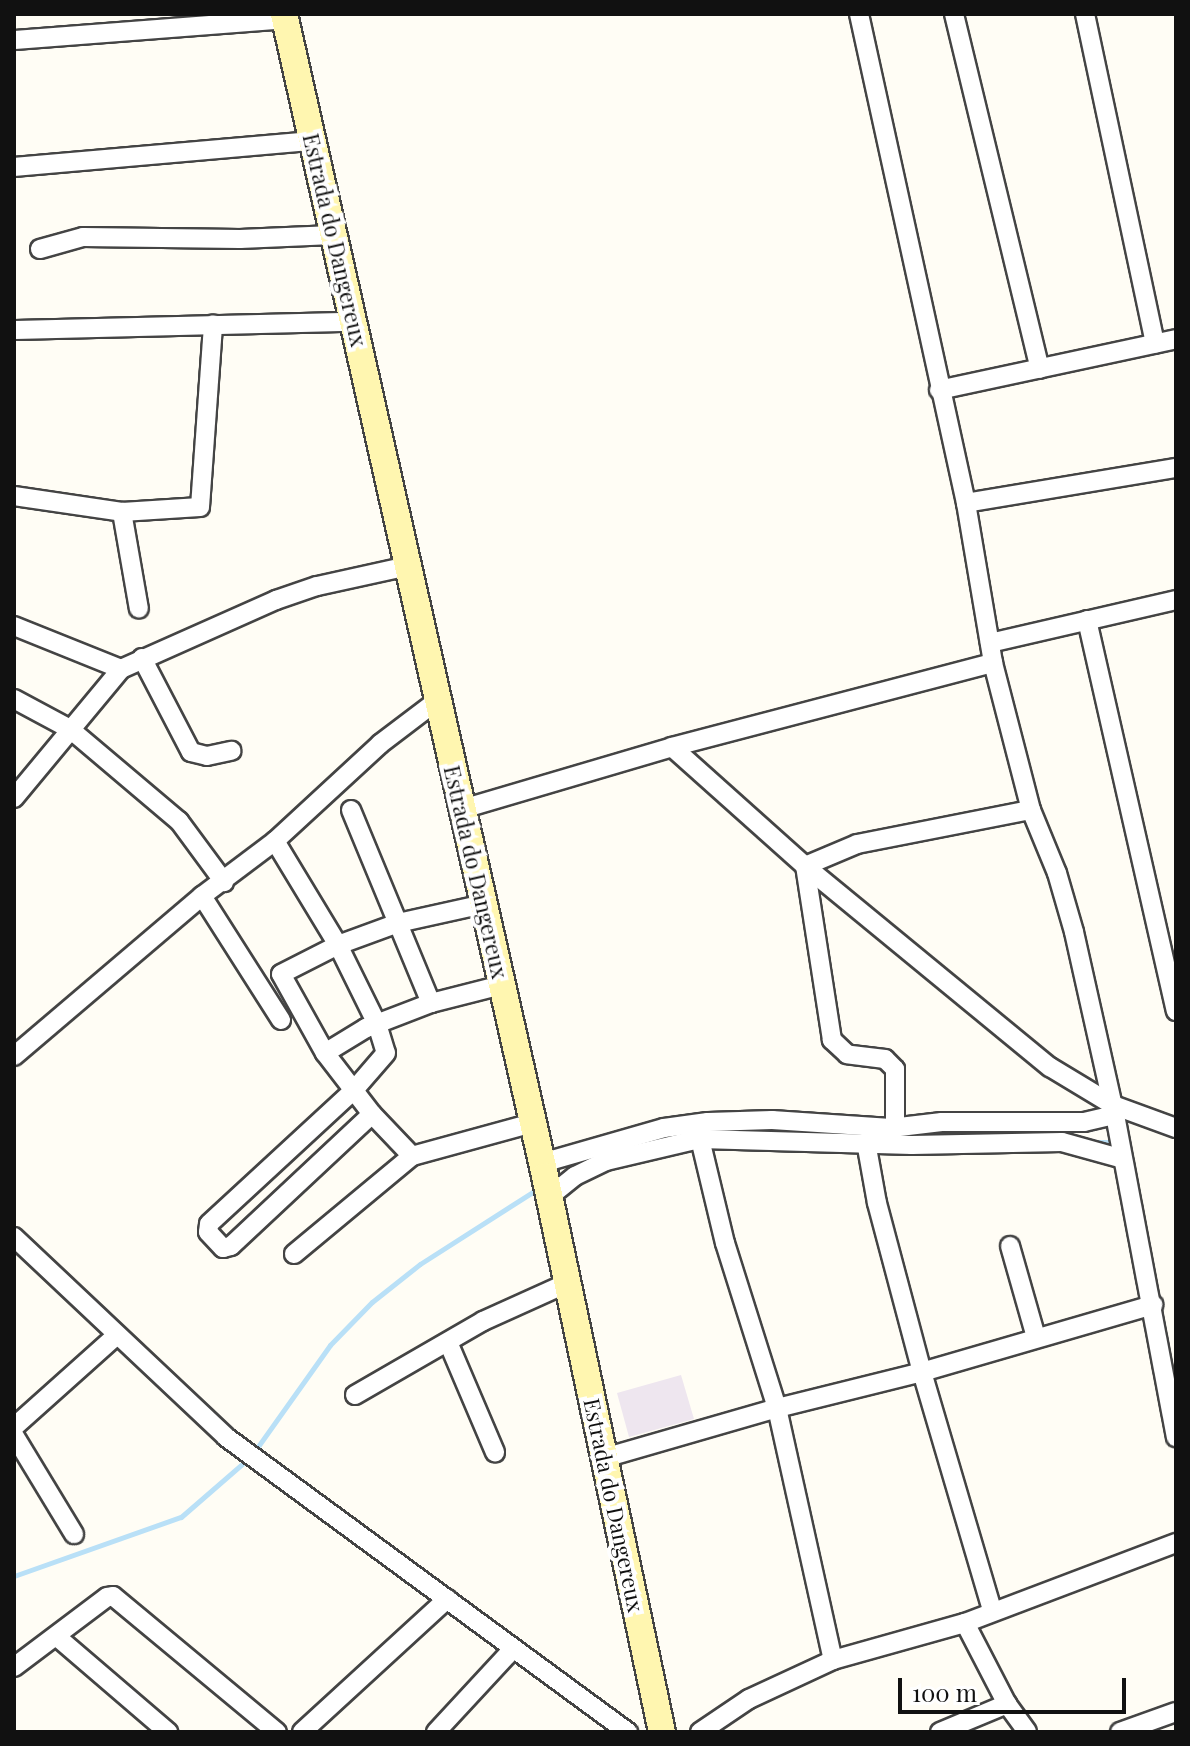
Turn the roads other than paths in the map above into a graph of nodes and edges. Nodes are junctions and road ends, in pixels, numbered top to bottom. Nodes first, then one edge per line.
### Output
1 (859, 14) edge
2 (954, 14) edge
3 (1085, 14) edge
4 (284, 16) edge
5 (14, 40) edge
6 (312, 141) junction
7 (14, 167) edge
8 (333, 235) junction
9 (40, 249) dead end
10 (353, 322) junction
11 (213, 324) junction
12 (14, 330) edge
13 (1176, 339) edge
14 (1155, 344) junction
15 (1040, 369) junction
16 (939, 390) junction
17 (1176, 468) edge
18 (14, 496) edge
19 (966, 503) junction
20 (122, 512) junction
21 (408, 566) junction
22 (1176, 600) edge
23 (139, 609) dead end
24 (1087, 620) junction
25 (14, 626) edge
26 (990, 643) junction
27 (142, 658) junction
28 (993, 663) junction
29 (121, 669) junction
30 (14, 699) edge
31 (438, 700) junction
32 (70, 729) junction
33 (672, 747) junction
34 (231, 751) dead end
35 (14, 798) edge
36 (462, 809) junction
37 (351, 810) dead end
38 (1031, 810) junction
39 (275, 841) junction
40 (805, 866) junction
41 (224, 882) junction
42 (202, 896) junction
43 (484, 904) junction
44 (398, 923) junction
45 (338, 945) junction
46 (502, 985) junction
47 (431, 1003) junction
48 (1176, 1011) edge
49 (281, 1020) dead end
50 (377, 1024) junction
51 (325, 1053) junction
52 (14, 1056) edge
53 (354, 1090) junction
54 (1114, 1110) junction
55 (372, 1114) junction
56 (533, 1123) junction
57 (895, 1126) junction
58 (1176, 1128) edge
59 (700, 1139) junction
60 (866, 1142) junction
61 (412, 1156) junction
62 (1123, 1159) junction
63 (546, 1182) junction
64 (14, 1237) edge
65 (1010, 1246) dead end
66 (294, 1254) dead end
67 (567, 1283) junction
68 (1153, 1305) junction
69 (117, 1335) junction
70 (1036, 1337) junction
71 (448, 1342) junction
72 (922, 1372) junction
73 (355, 1395) dead end
74 (777, 1408) junction
75 (14, 1427) edge
76 (1176, 1433) edge
77 (14, 1435) edge
78 (495, 1452) dead end
79 (604, 1458) junction
80 (74, 1534) dead end
81 (1176, 1543) edge
82 (447, 1599) junction
83 (992, 1610) junction
84 (965, 1623) junction
85 (56, 1636) junction
86 (512, 1650) junction
87 (833, 1660) junction
88 (14, 1667) edge
89 (1007, 1704) junction
90 (1176, 1712) edge
91 (309, 1730) edge
92 (168, 1732) edge
93 (277, 1732) edge
94 (436, 1732) edge
95 (628, 1732) edge
96 (662, 1732) edge
97 (700, 1732) edge
98 (940, 1732) edge
99 (1027, 1732) edge
100 (1120, 1732) edge

1 - 16 street
2 - 15 street
3 - 14 street
4 - 5 street
4 - 6 main road, Estrada do Dangereux
6 - 7 street
6 - 8 main road, Estrada do Dangereux
8 - 9 street
8 - 10 main road, Estrada do Dangereux
10 - 11 street
10 - 21 main road, Estrada do Dangereux
11 - 12 street
11 - 20 street
13 - 14 street
14 - 15 street
15 - 16 street
16 - 19 street
17 - 19 street
18 - 20 street
19 - 26 street
20 - 23 street
21 - 27 street
21 - 31 main road, Estrada do Dangereux
22 - 24 street
24 - 26 street
24 - 48 street
25 - 29 street
26 - 28 street
27 - 29 street
27 - 34 street
28 - 33 street
28 - 38 street
29 - 32 street
30 - 32 street
31 - 36 main road, Estrada do Dangereux
31 - 39 street
32 - 35 street
32 - 41 street
33 - 36 street
33 - 40 street
36 - 43 main road, Estrada do Dangereux
37 - 44 street
38 - 40 street
38 - 54 street
39 - 41 street
39 - 45 street
40 - 54 street
40 - 57 street
41 - 42 street
42 - 49 street
42 - 52 street
43 - 44 street
43 - 46 main road, Estrada do Dangereux
44 - 45 street
44 - 47 street
45 - 50 street
45 - 51 street
46 - 47 street
46 - 56 main road, Estrada do Dangereux
47 - 50 street
50 - 51 street
50 - 53 street
51 - 53 street
53 - 55 street
53 - 55 street
54 - 57 street
54 - 58 street
54 - 62 street
55 - 61 street
56 - 61 street
56 - 63 main road, Estrada do Dangereux
57 - 63 street
59 - 60 street
59 - 63 street
59 - 74 street
60 - 62 street
60 - 72 street
61 - 66 street
62 - 68 street
63 - 67 main road, Estrada do Dangereux
64 - 69 street
65 - 70 street
67 - 71 street
67 - 79 main road, Estrada do Dangereux
68 - 70 street
68 - 76 street
69 - 75 street
69 - 82 street
70 - 72 street
71 - 73 street
71 - 78 street
72 - 74 street
72 - 83 street
74 - 79 street
74 - 87 street
77 - 80 street
79 - 96 main road, Estrada do Dangereux
81 - 83 street
82 - 86 street
82 - 91 street
83 - 84 street
84 - 87 street
84 - 89 street
85 - 88 street
85 - 92 street
85 - 93 street
86 - 94 street
86 - 95 street
87 - 97 street
89 - 98 street
89 - 99 street
90 - 100 street

